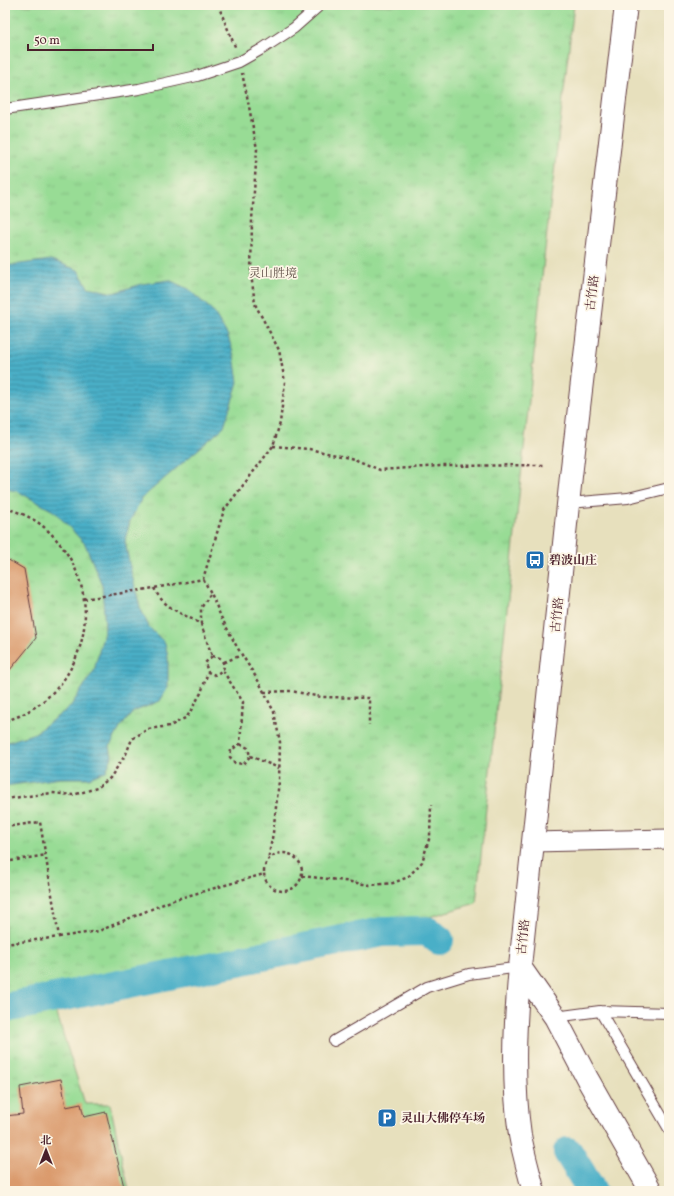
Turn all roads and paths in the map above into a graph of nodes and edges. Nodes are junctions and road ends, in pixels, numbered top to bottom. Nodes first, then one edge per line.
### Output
1 (218, 5) edge
2 (320, 5) edge
3 (626, 5) edge
4 (239, 62) junction
5 (5, 109) edge
6 (273, 446) junction
7 (543, 465) dead end
8 (669, 488) edge
9 (569, 503) junction
10 (5, 508) edge
11 (203, 579) junction
12 (154, 588) junction
13 (211, 593) junction
14 (84, 599) junction
15 (200, 624) junction
16 (242, 655) junction
17 (212, 656) junction
18 (224, 662) junction
19 (223, 671) junction
20 (208, 672) junction
21 (264, 692) junction
22 (5, 721) edge
23 (369, 725) dead end
24 (240, 744) junction
25 (250, 756) junction
26 (279, 768) junction
27 (5, 799) edge
28 (431, 804) dead end
29 (5, 827) edge
30 (669, 839) edge
31 (533, 842) junction
32 (46, 855) junction
33 (268, 860) junction
34 (5, 862) edge
35 (264, 874) junction
36 (302, 876) junction
37 (59, 937) junction
38 (5, 944) edge
39 (520, 967) junction
40 (600, 1011) junction
41 (669, 1013) edge
42 (554, 1017) junction
43 (334, 1041) dead end
44 (669, 1129) edge
45 (534, 1191) edge
46 (651, 1191) edge

1 - 4 path
2 - 4 lane
3 - 9 main road, 古竹路
4 - 5 lane
4 - 6 path
6 - 7 path
6 - 11 path
8 - 9 lane
9 - 31 main road, 古竹路
10 - 14 path
11 - 12 path
11 - 13 path
12 - 14 path
12 - 15 path
13 - 15 path
13 - 16 path
14 - 22 path
15 - 17 path
16 - 18 path
16 - 21 path
17 - 18 path
17 - 20 path
18 - 19 path
19 - 20 path
19 - 24 path
20 - 27 path
21 - 23 path
21 - 26 path
24 - 25 path
24 - 25 path
25 - 26 path
26 - 33 path
28 - 36 path
29 - 32 path
30 - 31 street
31 - 39 main road, 古竹路
32 - 34 path
32 - 37 path
33 - 35 path
33 - 36 path
35 - 36 path
35 - 37 path
37 - 38 path
39 - 42 main road, 古竹路
39 - 43 lane
39 - 45 main road
40 - 41 lane
40 - 42 lane
40 - 44 lane
42 - 46 main road, 古竹路

